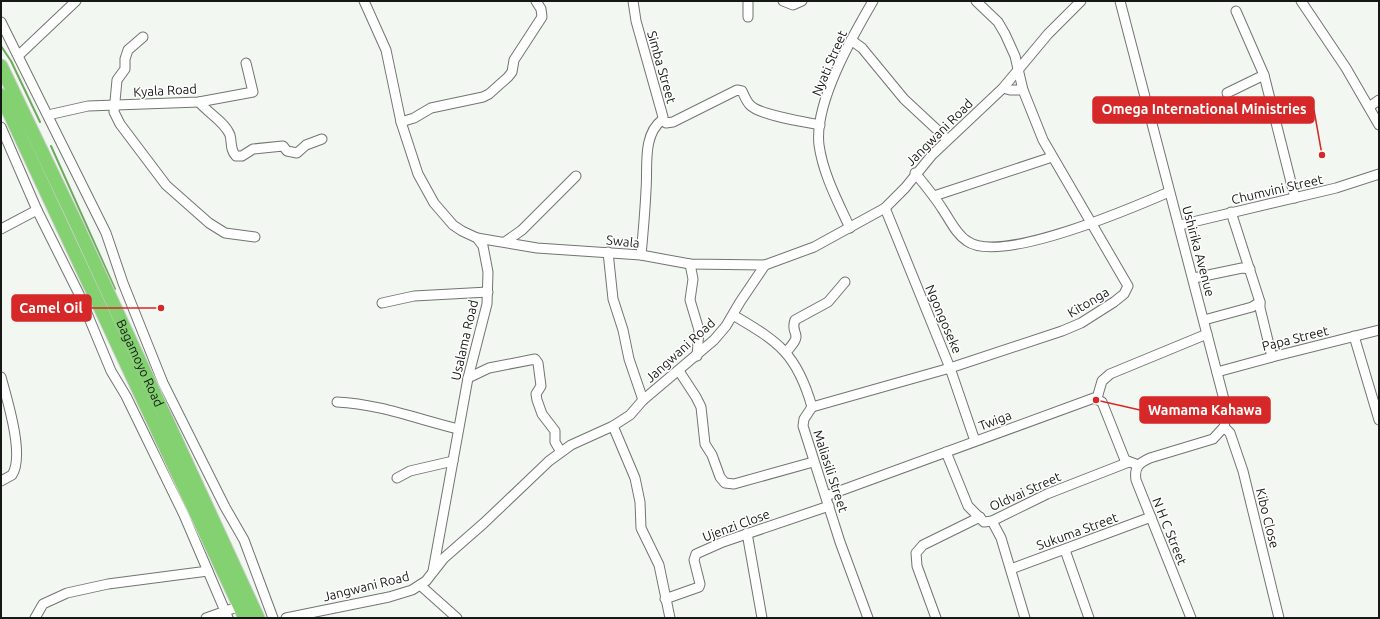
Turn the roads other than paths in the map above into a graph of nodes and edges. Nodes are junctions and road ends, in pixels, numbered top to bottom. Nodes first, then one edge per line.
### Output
1 (76, 1) edge
2 (364, 1) edge
3 (536, 1) edge
4 (632, 1) edge
5 (748, 1) edge
6 (783, 1) edge
7 (802, 1) edge
8 (873, 1) edge
9 (976, 1) edge
10 (1081, 1) edge
11 (1120, 1) edge
12 (1301, 1) edge
13 (1236, 12) dead end
14 (748, 17) dead end
15 (1, 22) edge
16 (143, 37) dead end
17 (852, 40) junction
18 (18, 55) junction
19 (246, 63) dead end
20 (1, 66) edge
21 (1018, 70) junction
22 (1264, 75) junction
23 (1003, 88) junction
24 (1023, 90) junction
25 (1227, 93) dead end
26 (1, 95) edge
27 (1379, 100) edge
28 (199, 102) junction
29 (115, 106) junction
30 (1369, 107) junction
31 (48, 115) junction
32 (401, 122) junction
33 (659, 123) junction
34 (820, 125) junction
35 (644, 126) dead end
36 (1379, 126) edge
37 (1, 127) edge
38 (322, 139) dead end
39 (947, 139) junction
40 (1052, 157) junction
41 (916, 174) junction
42 (1379, 174) edge
43 (576, 176) dead end
44 (1169, 192) junction
45 (934, 196) junction
46 (1296, 198) junction
47 (885, 208) junction
48 (37, 210) junction
49 (1231, 212) junction
50 (1092, 222) junction
51 (1180, 225) junction
52 (850, 228) junction
53 (1, 229) edge
54 (255, 237) dead end
55 (478, 238) junction
56 (505, 242) junction
57 (608, 252) junction
58 (641, 255) junction
59 (690, 264) junction
60 (765, 265) junction
61 (1250, 269) junction
62 (1194, 278) junction
63 (845, 282) dead end
64 (488, 292) junction
65 (1260, 302) junction
66 (382, 303) dead end
67 (732, 315) junction
68 (1204, 320) junction
69 (1379, 330) edge
70 (1207, 334) junction
71 (1354, 336) junction
72 (786, 352) junction
73 (697, 356) junction
74 (1272, 357) junction
75 (950, 368) junction
76 (679, 371) junction
77 (1217, 372) junction
78 (1, 377) edge
79 (468, 378) junction
80 (1097, 398) junction
81 (643, 400) junction
82 (337, 402) dead end
83 (812, 408) junction
84 (1379, 420) edge
85 (613, 426) junction
86 (1224, 427) junction
87 (458, 429) junction
88 (975, 441) junction
89 (561, 452) junction
90 (946, 452) junction
91 (453, 461) junction
92 (813, 462) junction
93 (1134, 464) junction
94 (397, 478) dead end
95 (1, 481) edge
96 (826, 496) junction
97 (829, 506) junction
98 (980, 517) junction
99 (1151, 517) junction
100 (992, 521) junction
101 (747, 533) junction
102 (1065, 550) junction
103 (1011, 570) junction
104 (208, 571) junction
105 (432, 575) junction
106 (420, 585) junction
107 (665, 599) junction
108 (243, 612) edge
109 (226, 614) edge
110 (34, 618) edge
111 (206, 618) edge
112 (258, 618) edge
113 (273, 618) edge
114 (286, 618) edge
115 (457, 618) edge
116 (670, 618) edge
117 (762, 618) edge
118 (868, 618) edge
119 (936, 618) edge
120 (1025, 618) edge
121 (1089, 618) edge
122 (1191, 618) edge
123 (1279, 618) edge

1 - 18 street
2 - 32 street
3 - 32 street
4 - 33 street, Simba Street
5 - 14 street
6 - 7 street
8 - 17 street, Nyati Street
9 - 21 street, Kitonga
10 - 21 street, Jangwani Road
11 - 44 street, Ushirika Avenue
12 - 30 street
13 - 22 street
15 - 18 street
16 - 29 street
17 - 34 street, Nyati Street
17 - 39 street
18 - 31 street
19 - 28 street, Kyala Road
20 - 112 highway, Bagamoyo Road
21 - 23 street, Jangwani Road
21 - 24 street, Kitonga
22 - 25 street
22 - 46 street
23 - 24 street
23 - 39 street, Jangwani Road
24 - 40 street, Kitonga
26 - 108 highway, Bagamoyo Road
27 - 30 street
28 - 29 street, Kyala Road
28 - 38 street
29 - 31 street, Kyala Road
29 - 54 street
30 - 36 street
31 - 113 street
32 - 55 street
33 - 34 street
33 - 35 street
33 - 58 street, Simba Street
34 - 52 street, Nyati Street
37 - 48 street
39 - 41 street, Jangwani Road
40 - 45 street
40 - 50 street, Kitonga
41 - 45 street
41 - 47 street, Jangwani Road
42 - 46 street, Chumvini Street
43 - 56 street
44 - 50 street
44 - 51 street, Ushirika Avenue
45 - 50 street
46 - 49 street, Chumvini Street
47 - 52 street, Jangwani Road
47 - 75 street, Ngongoseke
48 - 53 street
48 - 104 street
49 - 51 street, Chumvini Street
49 - 61 street
50 - 75 street, Kitonga
51 - 62 street, Ushirika Avenue
52 - 60 street, Jangwani Road
55 - 56 street, Swala
55 - 64 street, Usalama Road
56 - 57 street, Swala
57 - 58 street, Swala
57 - 81 street
58 - 59 street, Swala
59 - 60 street, Swala
59 - 73 street
60 - 67 street, Jangwani Road
61 - 62 street
61 - 65 street
62 - 68 street, Ushirika Avenue
63 - 72 street
64 - 66 street
64 - 79 street, Usalama Road
65 - 68 street
65 - 74 street
67 - 72 street
67 - 73 street, Jangwani Road
68 - 70 street, Ushirika Avenue
69 - 71 street, Papa Street
70 - 77 street, Ushirika Avenue
70 - 80 street
71 - 74 street, Papa Street
71 - 84 street
72 - 83 street
73 - 76 street, Jangwani Road
74 - 77 street, Papa Street
75 - 83 street, Kitonga
75 - 88 street, Ngongoseke
76 - 81 street, Jangwani Road
76 - 92 street
77 - 86 street, Ushirika Avenue
78 - 95 street
79 - 87 street, Usalama Road
79 - 89 street
80 - 88 street, Twiga
80 - 93 street
81 - 85 street, Jangwani Road
82 - 87 street
83 - 92 street, Maliasili Street
85 - 89 street, Jangwani Road
85 - 107 street
86 - 93 street
86 - 123 street, Kibo Close
87 - 91 street, Usalama Road
88 - 90 street, Twiga
89 - 105 street, Jangwani Road
90 - 96 street, Twiga
90 - 98 street, Oldvai Street
91 - 94 street
91 - 105 street, Usalama Road
92 - 96 street, Maliasili Street
93 - 99 street, N H C Street
93 - 100 street, Oldvai Street
96 - 97 street, Maliasili Street
97 - 101 street, Ujenzi Close
97 - 118 street, Maliasili Street
98 - 100 street, Oldvai Street
98 - 119 street
99 - 102 street, Sukuma Street
99 - 122 street, N H C Street
100 - 103 street
101 - 107 street, Ujenzi Close
101 - 117 street
102 - 103 street, Sukuma Street
102 - 121 street
103 - 120 street
104 - 109 street
104 - 110 street
105 - 106 street, Jangwani Road
106 - 114 street, Jangwani Road
106 - 115 street
107 - 116 street
108 - 109 street
109 - 111 street

